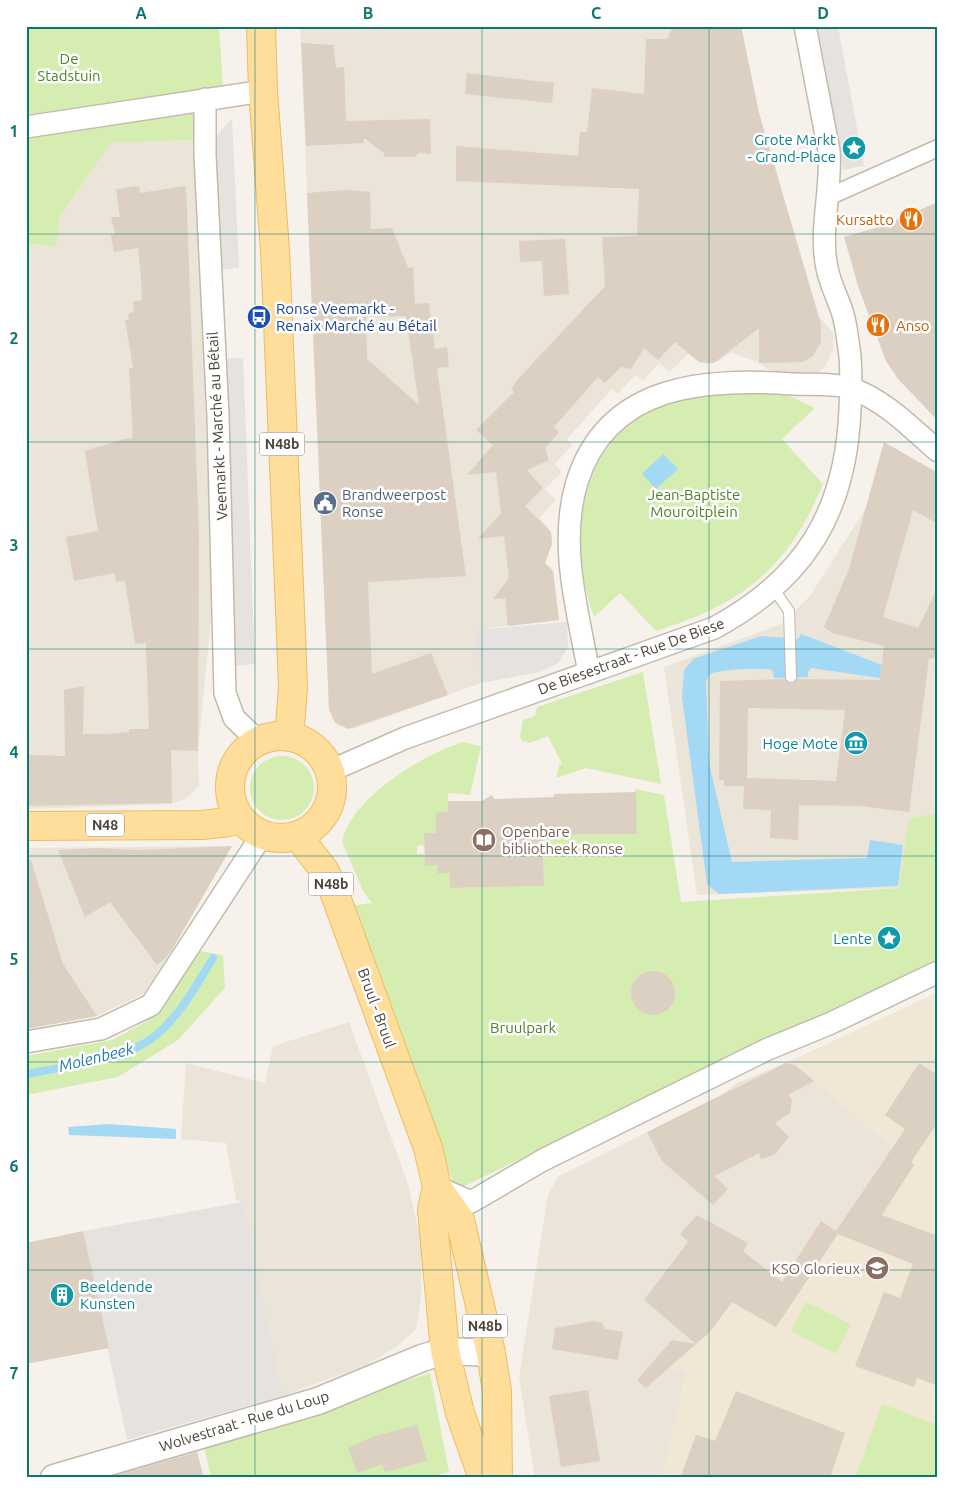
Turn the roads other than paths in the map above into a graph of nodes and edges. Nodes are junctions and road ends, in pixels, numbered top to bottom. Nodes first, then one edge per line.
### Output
1 (261, 26) edge
2 (805, 26) edge
3 (263, 92) junction
4 (205, 99) junction
5 (26, 127) edge
6 (938, 148) edge
7 (828, 197) junction
8 (851, 388) junction
9 (938, 451) edge
10 (773, 588) junction
11 (590, 673) junction
12 (791, 677) dead end
13 (289, 737) junction
14 (258, 741) junction
15 (330, 771) junction
16 (240, 818) junction
17 (26, 826) edge
18 (262, 835) junction
19 (298, 836) junction
20 (938, 972) edge
21 (26, 1042) edge
22 (437, 1187) junction
23 (445, 1351) junction
24 (491, 1353) junction
25 (54, 1478) edge
26 (483, 1478) edge
27 (498, 1478) edge

1 - 3 main road, N48b
2 - 7 street
3 - 4 street
3 - 13 main road, N48b
4 - 5 street
4 - 14 street, Veemarkt - Marché au Bétail
6 - 7 street
7 - 8 street, De Biesestraat - Rue De Biese
8 - 9 street
8 - 10 street, De Biesestraat - Rue De Biese
8 - 11 street
10 - 11 street, De Biesestraat - Rue De Biese
10 - 12 lane
11 - 15 street, De Biesestraat - Rue De Biese
13 - 14 main road
13 - 15 main road
14 - 16 main road
15 - 19 main road
16 - 17 main road, N48
16 - 18 main road
18 - 19 main road
18 - 21 street
19 - 22 main road, Bruul - Bruul / N48b
20 - 22 street
22 - 23 main road, N48b
22 - 24 main road, N48b
23 - 24 street, Wolvestraat - Rue du Loup
23 - 25 street, Wolvestraat - Rue du Loup
23 - 26 main road, N48b
24 - 27 main road, N48b

